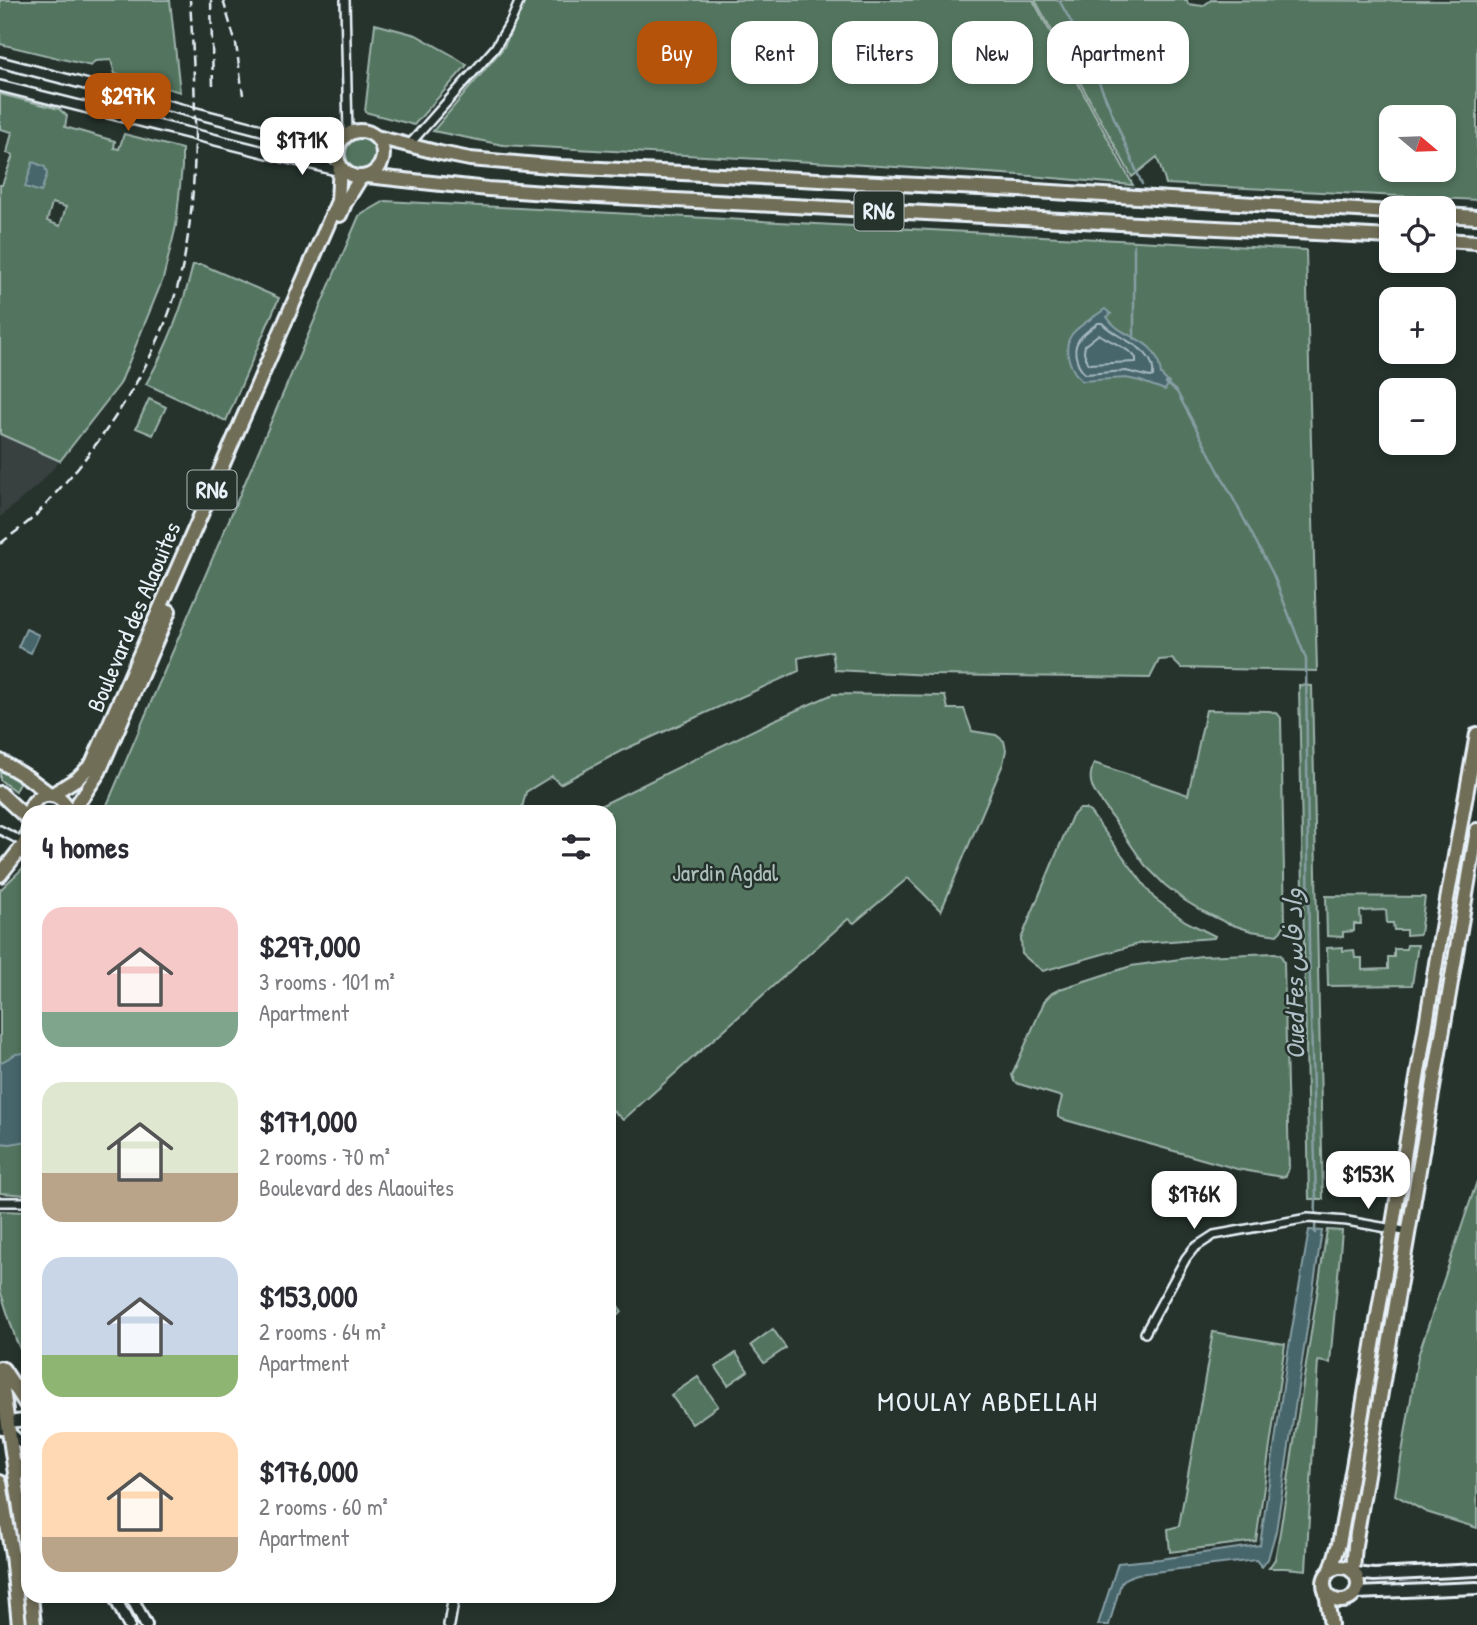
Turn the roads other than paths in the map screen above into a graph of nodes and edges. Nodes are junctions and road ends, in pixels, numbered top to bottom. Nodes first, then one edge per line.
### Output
1 (345, 0) edge
2 (520, 0) edge
3 (0, 62) edge
4 (0, 86) edge
5 (347, 135) junction
6 (376, 137) junction
7 (408, 146) junction
8 (351, 173) junction
9 (1379, 211) edge
10 (1456, 216) edge
11 (1477, 217) edge
12 (1379, 236) edge
13 (1456, 241) edge
14 (1477, 242) edge
15 (1477, 734) edge
16 (0, 761) edge
17 (0, 793) edge
18 (51, 794) junction
19 (32, 805) edge
20 (66, 805) edge
21 (76, 805) edge
22 (21, 812) edge
23 (0, 830) edge
24 (1477, 830) edge
25 (9, 834) junction
26 (21, 837) edge
27 (0, 839) edge
28 (21, 847) edge
29 (0, 875) edge
30 (0, 1202) edge
31 (21, 1202) edge
32 (1393, 1230) junction
33 (1409, 1232) junction
34 (1145, 1333) dead end
35 (0, 1366) edge
36 (21, 1397) edge
37 (10, 1430) edge
38 (21, 1467) edge
39 (15, 1480) junction
40 (0, 1482) edge
41 (21, 1520) edge
42 (1331, 1570) junction
43 (1477, 1570) edge
44 (1354, 1572) junction
45 (1477, 1588) edge
46 (1326, 1592) junction
47 (1351, 1596) junction
48 (32, 1603) edge
49 (118, 1603) edge
50 (135, 1603) edge
51 (453, 1603) edge
52 (19, 1625) edge
53 (34, 1625) edge
54 (130, 1625) edge
55 (146, 1625) edge
56 (449, 1625) edge
57 (1333, 1625) edge

1 - 5 street
2 - 7 street
3 - 5 street
4 - 8 street
5 - 6 main road, RN6
5 - 8 main road, RN6
6 - 7 main road, RN6
6 - 8 main road, RN6
7 - 9 main road, RN6
8 - 12 main road, RN6
8 - 18 main road, Boulevard des Alaouites / RN6
8 - 21 main road, Boulevard des Alaouites / RN6
10 - 11 main road
13 - 14 main road
15 - 32 main road
16 - 18 main road
17 - 22 main road
18 - 19 main road, RN6
18 - 20 main road, RN6
23 - 25 street
24 - 33 main road
25 - 26 street
25 - 27 street
28 - 29 main road
30 - 31 street
32 - 33 street
32 - 34 street
32 - 42 main road
33 - 44 main road
35 - 36 main road
35 - 37 main road
37 - 39 main road
38 - 39 main road
39 - 41 main road
40 - 52 main road
42 - 44 main road
42 - 46 main road
43 - 44 main road
44 - 47 main road
45 - 47 main road
46 - 47 main road
46 - 57 main road
47 - 57 main road
48 - 53 main road
49 - 54 main road
50 - 55 main road
51 - 56 street

